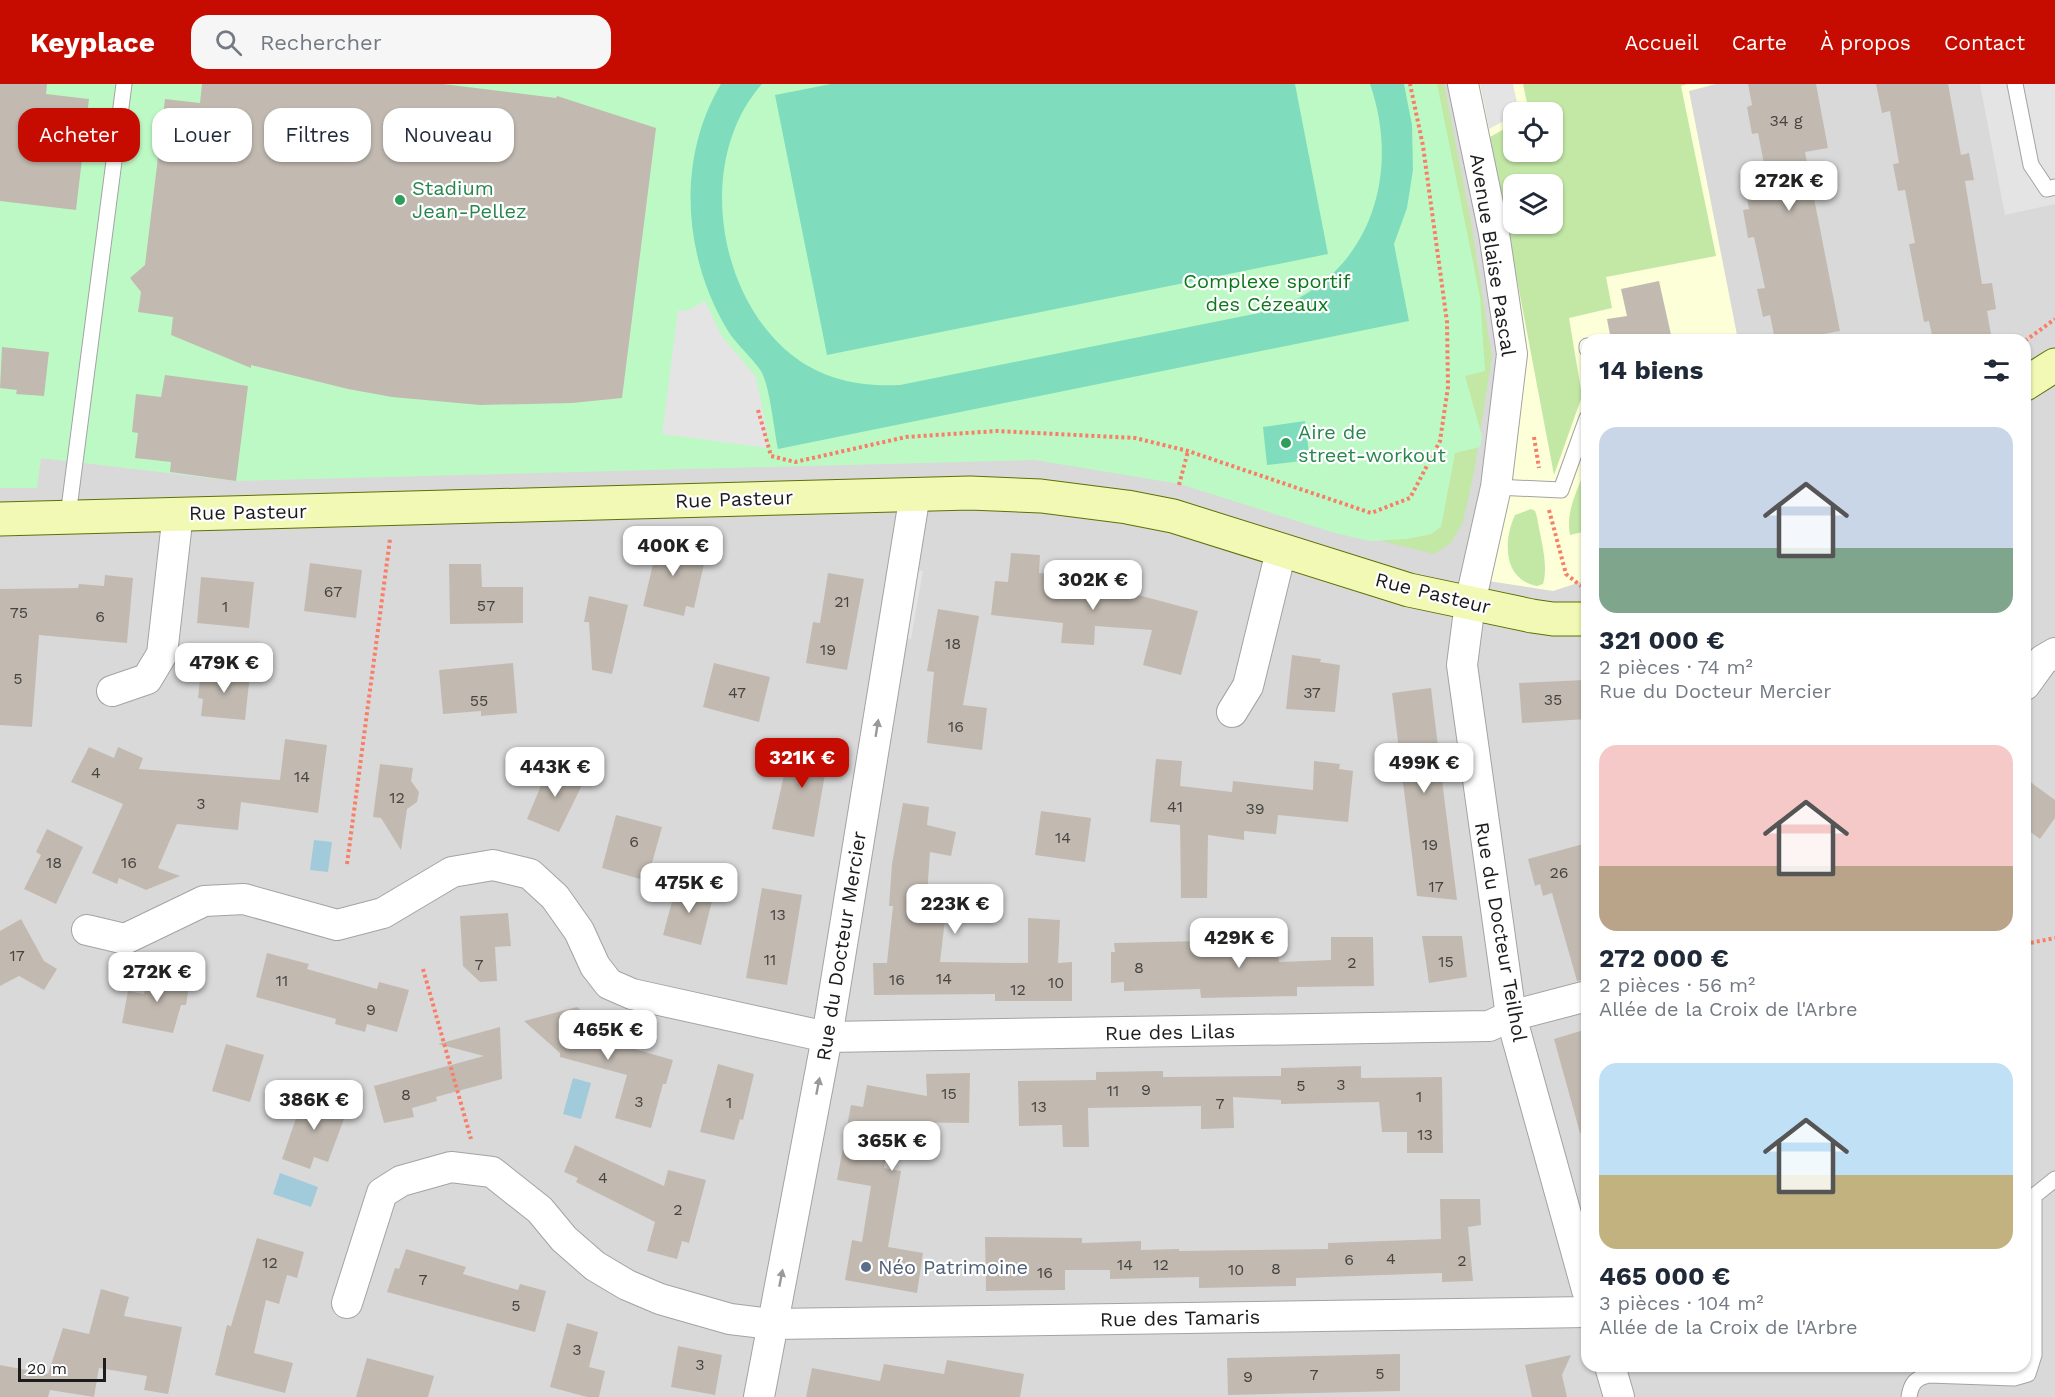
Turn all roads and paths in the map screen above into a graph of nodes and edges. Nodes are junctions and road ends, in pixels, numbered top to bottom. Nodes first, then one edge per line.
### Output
1 (124, 84) edge
2 (1410, 84) edge
3 (1464, 84) edge
4 (2015, 84) edge
5 (2055, 187) edge
6 (2055, 319) edge
7 (2031, 337) edge
8 (2055, 365) edge
9 (2031, 380) edge
10 (758, 411) dead end
11 (1581, 435) edge
12 (1496, 487) junction
13 (1543, 489) junction
14 (915, 494) junction
15 (389, 508) junction
16 (178, 513) junction
17 (68, 516) junction
18 (0, 519) edge
19 (1281, 551) junction
20 (1581, 586) edge
21 (1470, 603) junction
22 (1581, 618) edge
23 (2055, 653) edge
24 (2031, 677) edge
25 (112, 691) dead end
26 (1232, 712) dead end
27 (347, 864) dead end
28 (87, 930) dead end
29 (2055, 938) edge
30 (2031, 943) edge
31 (423, 969) dead end
32 (1581, 998) edge
33 (1511, 1016) junction
34 (827, 1037) junction
35 (472, 1143) dead end
36 (2055, 1179) edge
37 (1581, 1268) edge
38 (347, 1303) dead end
39 (1581, 1312) edge
40 (772, 1324) junction
41 (2031, 1364) edge
42 (1612, 1372) edge
43 (2029, 1372) edge
44 (759, 1397) edge
45 (1619, 1397) edge
46 (1909, 1397) edge

1 - 17 lane
2 - 10 path
3 - 12 street, Avenue Blaise Pascal
4 - 5 lane
6 - 7 path
8 - 9 main road
11 - 13 lane
12 - 13 lane
12 - 21 street, Avenue Blaise Pascal
13 - 20 path
14 - 15 main road, Rue Pasteur
14 - 19 main road, Rue Pasteur
34 -> 14 street, Rue du Docteur Mercier
15 - 16 main road, Rue Pasteur
15 - 27 path
16 - 17 main road, Rue Pasteur
16 - 25 street
17 - 18 main road, Rue Pasteur
19 - 21 main road, Rue Pasteur
19 - 26 street
21 - 22 main road, Rue Pasteur
21 - 33 street, Rue du Docteur Teilhol
23 - 24 street
28 - 34 street, Rue des Lilas
29 - 30 path
31 - 35 path
32 - 33 street, Rue des Lilas
33 - 34 street, Rue des Lilas
33 - 37 street, Rue du Docteur Teilhol
40 -> 34 street, Rue du Docteur Mercier
36 - 41 lane
38 - 40 street, Rue des Tamaris
39 - 40 street, Rue des Tamaris
40 - 44 street, Rue du Docteur Mercier
42 - 45 street
43 - 46 lane

